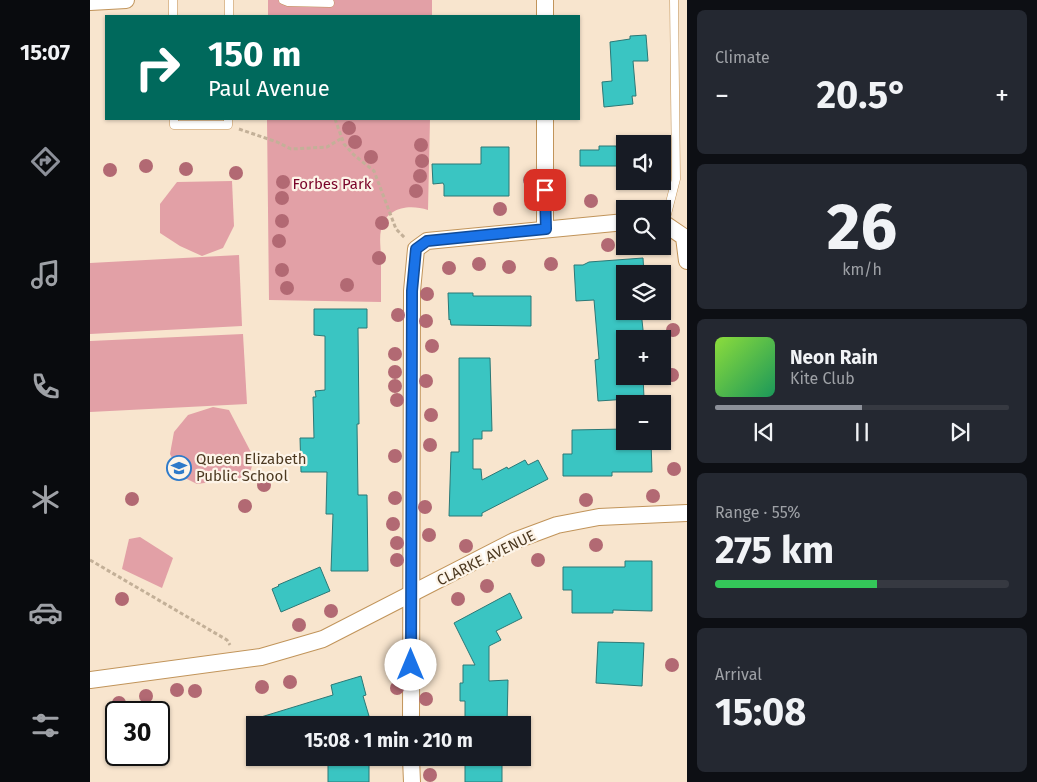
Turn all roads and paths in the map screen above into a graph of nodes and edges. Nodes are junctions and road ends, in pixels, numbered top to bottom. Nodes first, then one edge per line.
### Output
1 (126, 0) edge
2 (173, 0) edge
3 (229, 0) edge
4 (283, 0) edge
5 (545, 0) edge
6 (674, 0) edge
7 (90, 2) edge
8 (330, 3) dead end
9 (173, 15) edge
10 (229, 15) edge
11 (545, 15) edge
12 (174, 120) edge
13 (336, 120) edge
14 (545, 120) edge
15 (228, 122) edge
16 (342, 138) junction
17 (670, 200) edge
18 (616, 223) edge
19 (671, 227) edge
20 (546, 229) junction
21 (422, 245) junction
22 (687, 261) edge
23 (687, 513) edge
24 (90, 560) edge
25 (411, 595) junction
26 (230, 646) dead end
27 (90, 680) edge
28 (411, 716) edge
29 (411, 766) edge
30 (412, 782) edge

1 - 7 street
2 - 9 lane
3 - 10 lane
4 - 8 lane
5 - 11 street
6 - 17 lane
12 - 15 lane
13 - 16 path
14 - 20 street
15 - 16 path
16 - 21 path
18 - 20 street
19 - 22 street
20 - 21 street
21 - 25 street
23 - 25 street, CLARKE AVENUE
24 - 26 path
25 - 27 street, CLARKE AVENUE
25 - 28 street
29 - 30 street

